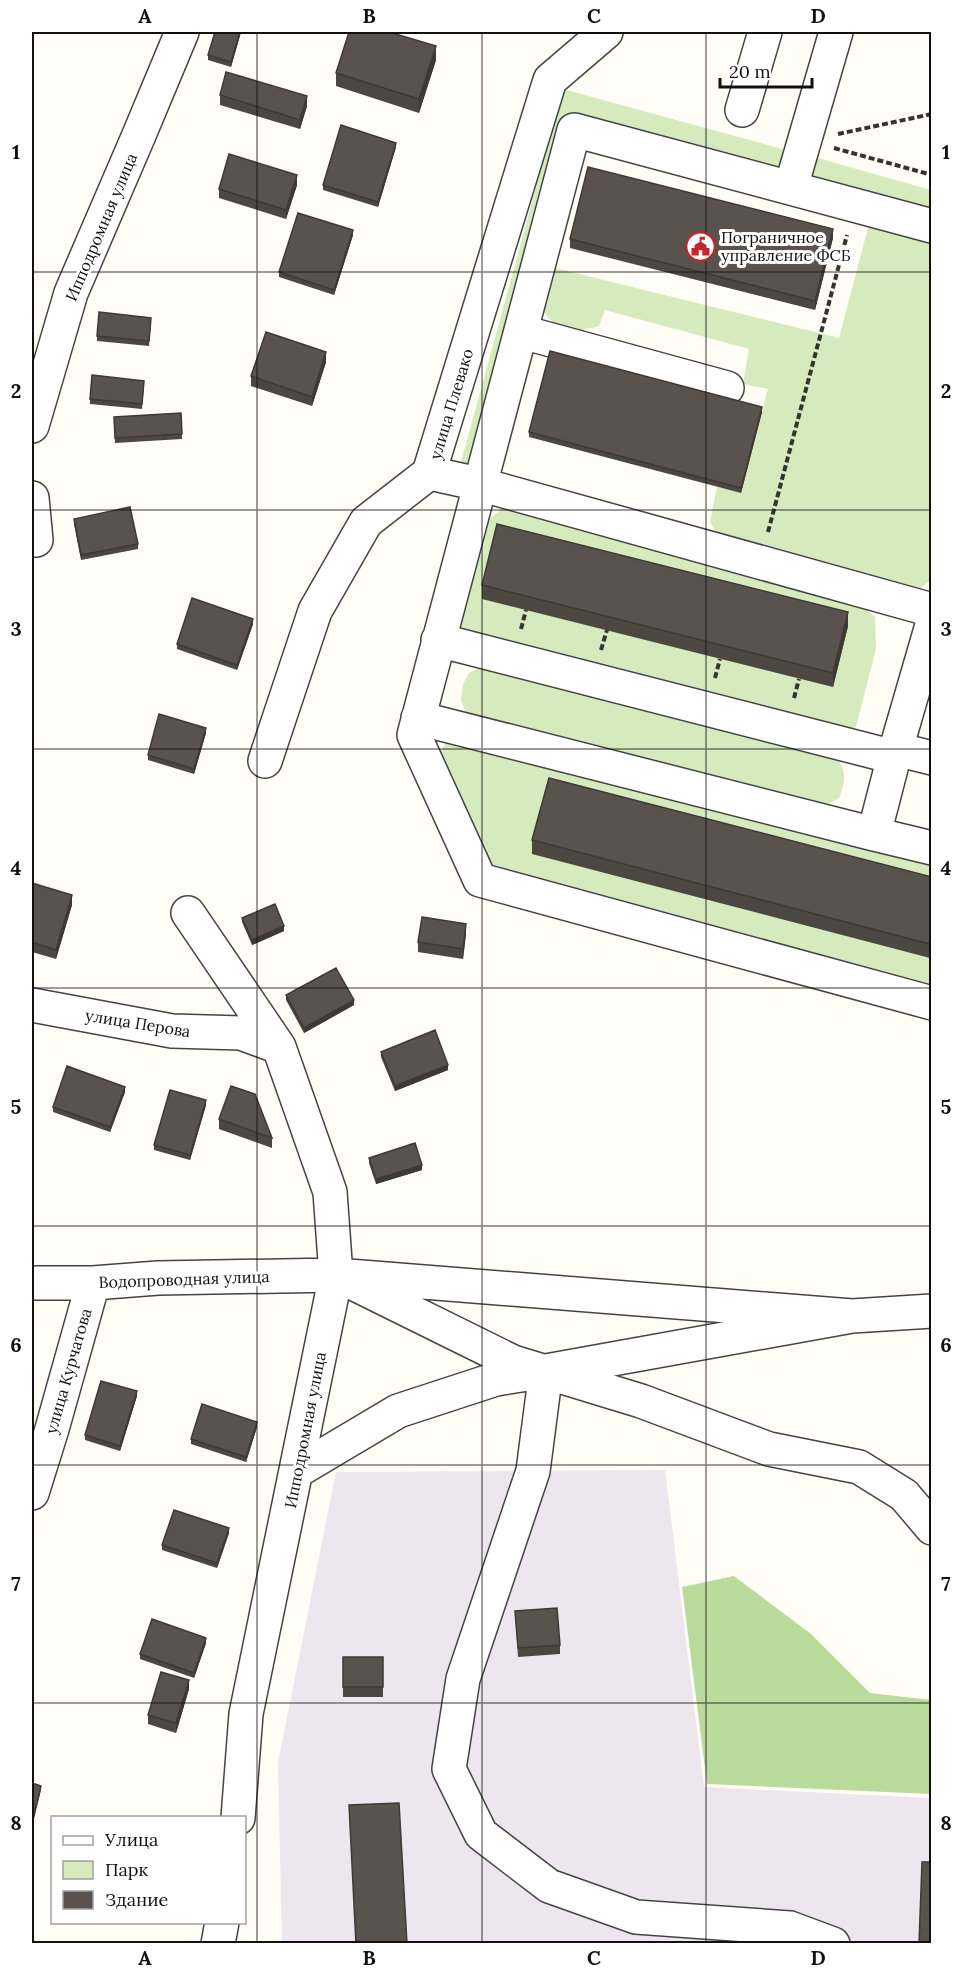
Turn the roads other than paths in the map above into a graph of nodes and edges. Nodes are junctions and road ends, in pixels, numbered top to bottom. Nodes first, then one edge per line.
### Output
1 (182, 32) edge
2 (606, 32) edge
3 (765, 32) edge
4 (836, 32) edge
5 (742, 110) dead end
6 (791, 187) junction
7 (932, 226) edge
8 (522, 332) junction
9 (727, 388) dead end
10 (32, 426) edge
11 (429, 473) junction
12 (479, 484) junction
13 (32, 498) edge
14 (36, 540) dead end
15 (932, 610) edge
16 (932, 625) edge
17 (438, 640) junction
18 (923, 684) edge
19 (418, 718) junction
20 (895, 753) junction
21 (932, 758) edge
22 (265, 761) dead end
23 (874, 834) junction
24 (932, 848) edge
25 (188, 913) dead end
26 (932, 1003) edge
27 (32, 1005) edge
28 (279, 1047) junction
29 (336, 1275) junction
30 (32, 1283) edge
31 (93, 1283) junction
32 (932, 1311) edge
33 (852, 1316) junction
34 (546, 1371) junction
35 (297, 1471) junction
36 (32, 1493) edge
37 (932, 1528) edge
38 (238, 1816) edge
39 (222, 1924) edge
40 (218, 1944) edge
41 (833, 1944) edge

1 - 10 street, Ипподромная улица
2 - 11 street, улица Плевако
3 - 5 street
4 - 6 street
6 - 7 street
6 - 8 street
8 - 9 street
8 - 12 street
11 - 12 street
11 - 22 street, улица Плевако
12 - 15 street
12 - 17 street
13 - 14 street
16 - 18 street
17 - 19 street
17 - 20 street
18 - 20 street
19 - 23 street
19 - 26 street
20 - 21 street
20 - 23 street
23 - 24 street
25 - 28 street, Ипподромная улица
27 - 28 street, улица Перова
28 - 29 street, Ипподромная улица
29 - 31 street, Водопроводная улица
29 - 33 street, Водопроводная улица
29 - 34 street
29 - 35 street, Ипподромная улица
30 - 31 street, Водопроводная улица
31 - 36 street, улица Курчатова
32 - 33 street
33 - 34 street
34 - 35 street
34 - 37 street
34 - 41 street
35 - 38 street, Ипподромная улица
39 - 40 street

